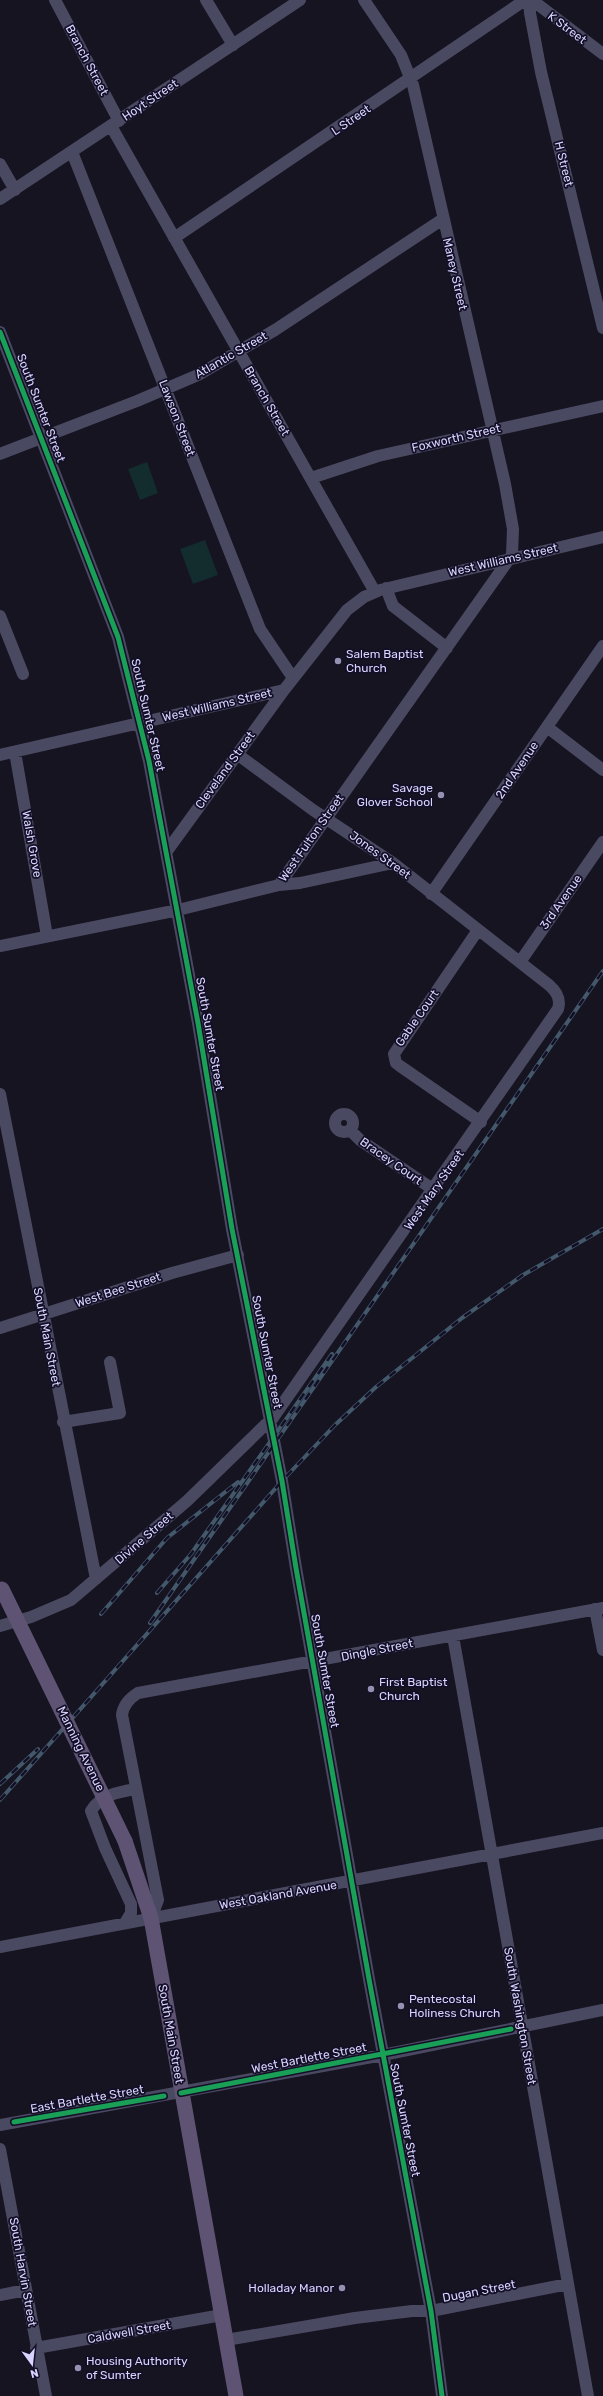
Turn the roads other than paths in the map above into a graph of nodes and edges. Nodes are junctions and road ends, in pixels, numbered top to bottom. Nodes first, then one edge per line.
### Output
1 (55, 0) edge
2 (206, 0) edge
3 (300, 0) edge
4 (364, 0) edge
5 (525, 0) edge
6 (531, 0) edge
7 (233, 45) junction
8 (603, 54) edge
9 (411, 79) junction
10 (115, 123) junction
11 (72, 152) junction
12 (0, 164) edge
13 (14, 190) junction
14 (0, 199) edge
15 (443, 219) junction
16 (174, 238) junction
17 (603, 328) edge
18 (0, 332) edge
19 (239, 352) junction
20 (166, 389) junction
21 (603, 406) edge
22 (492, 430) junction
23 (42, 438) junction
24 (0, 454) edge
25 (311, 478) junction
26 (602, 539) edge
27 (510, 559) junction
28 (380, 590) junction
29 (0, 616) edge
30 (603, 646) edge
31 (447, 648) junction
32 (23, 674) dead end
33 (293, 678) junction
34 (284, 690) junction
35 (140, 723) junction
36 (547, 727) junction
37 (15, 752) junction
38 (237, 754) junction
39 (0, 755) edge
40 (603, 770) edge
41 (326, 818) junction
42 (603, 842) edge
43 (166, 851) junction
44 (393, 863) junction
45 (279, 885) junction
46 (431, 894) junction
47 (178, 910) junction
48 (478, 930) junction
49 (47, 936) junction
50 (0, 946) edge
51 (520, 962) junction
52 (0, 1094) edge
53 (481, 1122) junction
54 (3, 1126) edge
55 (350, 1130) dead end
56 (434, 1190) junction
57 (238, 1255) junction
58 (43, 1314) junction
59 (0, 1328) edge
60 (110, 1362) dead end
61 (64, 1422) junction
62 (270, 1422) junction
63 (96, 1579) junction
64 (1, 1586) edge
65 (599, 1609) edge
66 (0, 1626) edge
67 (453, 1636) junction
68 (603, 1650) edge
69 (312, 1662) junction
70 (129, 1700) joint
71 (136, 1789) junction
72 (603, 1833) edge
73 (492, 1854) junction
74 (352, 1882) junction
75 (151, 1918) junction
76 (125, 1923) junction
77 (0, 1947) edge
78 (603, 2010) edge
79 (522, 2027) junction
80 (383, 2055) junction
81 (181, 2092) junction
82 (0, 2125) edge
83 (0, 2149) edge
84 (568, 2284) junction
85 (26, 2290) junction
86 (0, 2294) edge
87 (431, 2311) junction
88 (222, 2315) junction
89 (226, 2340) junction
90 (36, 2348) junction
91 (46, 2396) edge
92 (236, 2396) edge
93 (442, 2396) edge
94 (588, 2396) edge

1 - 10 street, Branch Street
2 - 7 street
3 - 7 street, Hoyt Street
4 - 9 street, Maney Street
5 - 9 street, L Street
6 - 8 street, K Street
6 - 17 street, H Street
7 - 10 street, Hoyt Street
9 - 15 street, Maney Street
9 - 16 street, L Street
10 - 11 street, Hoyt Street
10 - 16 street, Branch Street
11 - 13 street, Hoyt Street
11 - 20 street, Lawson Street
12 - 13 street
13 - 14 street, Hoyt Street
15 - 19 street, Atlantic Street
15 - 22 street, Maney Street
16 - 19 street, Branch Street
18 - 23 street, South Sumter Street
19 - 20 street, Atlantic Street
19 - 25 street, Branch Street
20 - 23 street, Atlantic Street
20 - 33 street, Lawson Street
21 - 22 street, Foxworth Street
22 - 25 street, Foxworth Street
22 - 27 street, Maney Street
23 - 24 street, Atlantic Street
23 - 35 street, South Sumter Street
25 - 28 street, Branch Street
26 - 27 street, West Williams Street
27 - 28 street, West Williams Street
27 - 31 street, West Fulton Street
28 - 31 street, Branch Street
28 - 33 street, West Williams Street
29 - 32 street
30 - 36 street, 2nd Avenue
31 - 41 street, West Fulton Street
33 - 34 street, West Williams Street
34 - 35 street, West Williams Street
34 - 38 street, Cleveland Street
35 - 37 street, West Williams Street
35 - 43 street, South Sumter Street
36 - 40 street
36 - 46 street, 2nd Avenue
37 - 39 street, West Williams Street
37 - 49 street, Walsh Grove
38 - 41 street, Jones Street
38 - 43 street, Cleveland Street
41 - 44 street, Jones Street
41 - 45 street, West Fulton Street
42 - 51 street, 3rd Avenue
43 - 47 street, South Sumter Street
44 - 45 street
44 - 46 street, Jones Street
45 - 47 street, West Fulton Street
46 - 48 street, Jones Street
47 - 49 street, West Fulton Street
47 - 57 street, South Sumter Street
48 - 51 street, Jones Street
48 - 53 street, Gable Court
49 - 50 street, West Fulton Street
51 - 53 street, West Mary Street
52 - 54 street, South Main Street
53 - 56 street, West Mary Street
54 - 58 street, South Main Street
55 - 56 street, Bracey Court
56 - 62 street, West Mary Street
57 - 58 street, West Bee Street
57 - 62 street, South Sumter Street
58 - 59 street, West Bee Street
58 - 61 street, South Main Street
60 - 61 street
61 - 63 street, South Main Street
62 - 63 street, Divine Street
62 - 69 street, South Sumter Street
63 - 66 street, Divine Street
64 - 75 main road, Manning Avenue, bridge
65 - 67 street, Dingle Street
65 - 68 street
67 - 69 street, Dingle Street
67 - 73 street, South Washington Street
69 - 70 street, Dingle Street
69 - 74 street, South Sumter Street
70 - 71 street, South Main Street
71 - 75 street, South Main Street
71 - 76 street
72 - 73 street, West Oakland Avenue
73 - 74 street, West Oakland Avenue
73 - 79 street, South Washington Street
74 - 75 street, West Oakland Avenue
74 - 80 street, South Sumter Street
75 - 76 street, West Oakland Avenue
75 - 81 main road, South Main Street
76 - 77 street, West Oakland Avenue
78 - 79 street, West Bartlette Street
79 - 80 street, West Bartlette Street
79 - 84 street, South Washington Street
80 - 81 street, West Bartlette Street
80 - 87 street, South Sumter Street
81 - 82 street, East Bartlette Street
81 - 88 main road, South Main Street
83 - 85 street, South Harvin Street
84 - 87 street, Dugan Street
84 - 94 street, South Washington Street
85 - 86 street
85 - 90 street, South Harvin Street
87 - 89 street, Dugan Street
87 - 93 street, South Sumter Street
88 - 89 main road, South Main Street
88 - 90 street, Caldwell Street
89 - 92 main road, South Main Street
90 - 91 street, South Harvin Street

